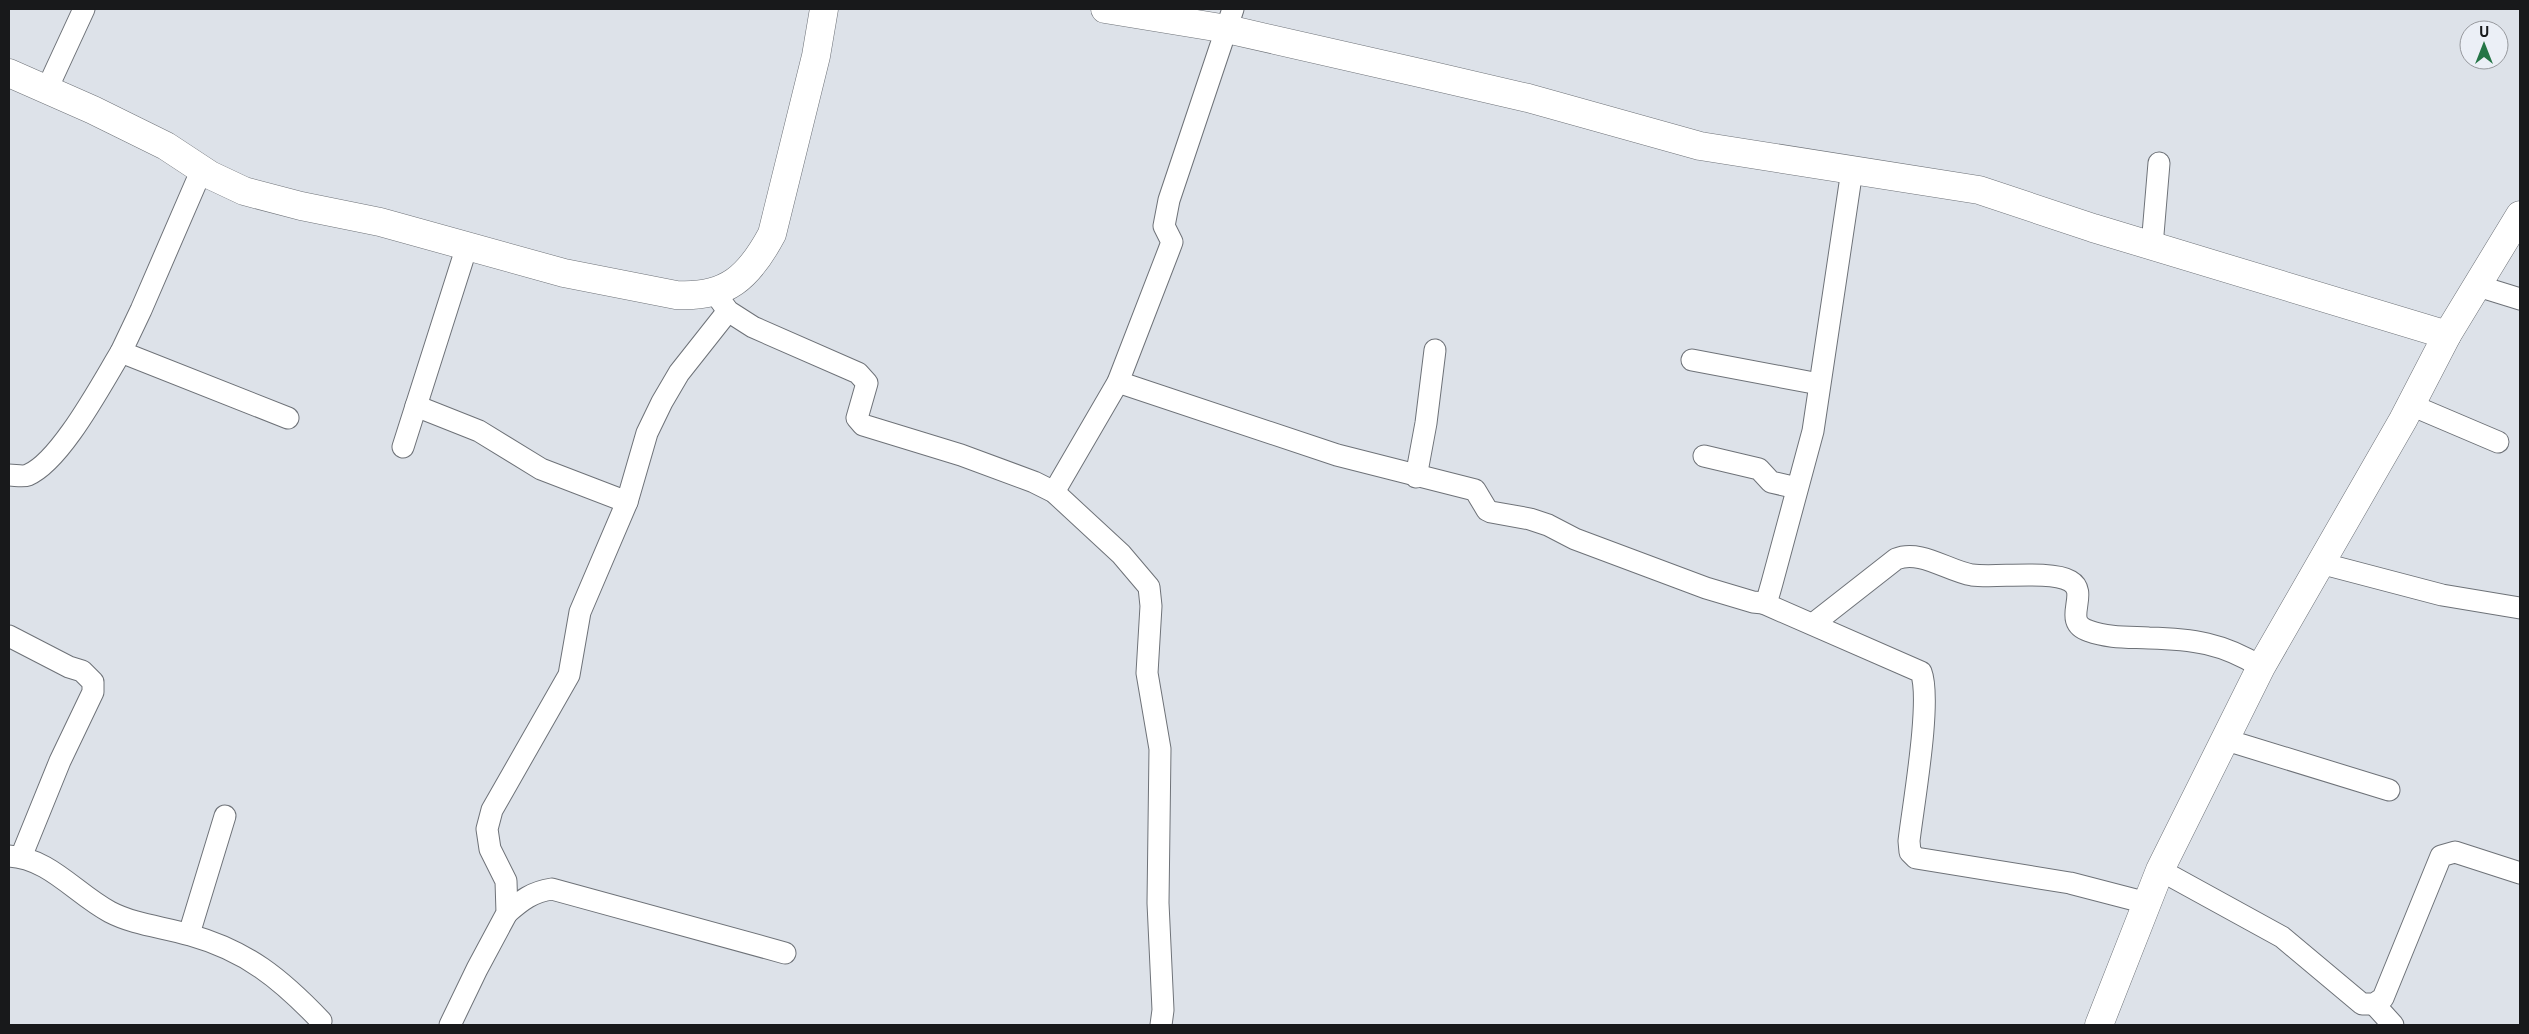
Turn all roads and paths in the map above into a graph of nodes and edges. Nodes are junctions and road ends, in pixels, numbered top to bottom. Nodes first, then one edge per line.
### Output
1 (84, 9) edge
2 (824, 9) edge
3 (1105, 9) edge
4 (1230, 19) edge
5 (9, 73) edge
6 (47, 90) junction
7 (2159, 163) dead end
8 (202, 169) junction
9 (1852, 170) junction
10 (2520, 215) edge
11 (466, 246) junction
12 (2152, 246) junction
13 (2478, 286) junction
14 (2520, 299) edge
15 (721, 302) junction
16 (2447, 335) junction
17 (1435, 350) dead end
18 (121, 352) junction
19 (1692, 360) dead end
20 (1118, 382) junction
21 (1819, 384) junction
22 (2411, 405) junction
23 (416, 406) junction
24 (288, 418) dead end
25 (2498, 442) dead end
26 (403, 447) dead end
27 (1704, 456) dead end
28 (9, 475) edge
29 (1416, 477) junction
30 (1797, 488) junction
31 (1054, 492) junction
32 (627, 502) junction
33 (2320, 563) junction
34 (1763, 603) junction
35 (2520, 608) edge
36 (1813, 624) junction
37 (9, 636) edge
38 (2260, 667) junction
39 (2223, 739) junction
40 (2389, 790) dead end
41 (225, 816) dead end
42 (15, 856) edge
43 (2160, 870) junction
44 (2520, 873) edge
45 (2147, 903) junction
46 (507, 913) junction
47 (189, 934) junction
48 (785, 953) dead end
49 (2374, 1004) junction
50 (323, 1024) edge
51 (450, 1025) edge
52 (1161, 1025) edge
53 (2099, 1025) edge
54 (2393, 1025) edge

1 - 6 street
2 - 15 street
3 - 4 street
4 - 9 street
4 - 20 street
5 - 6 street
6 - 8 street
7 - 12 street
8 - 11 street
8 - 18 street
9 - 12 street
9 - 21 street
10 - 13 street
11 - 15 street
11 - 23 street
12 - 16 street
13 - 14 street
13 - 16 street
15 - 31 street
15 - 32 street
16 - 22 street
17 - 29 street
18 - 24 street
18 - 28 street
19 - 21 street
20 - 29 street
20 - 31 street
21 - 30 street
22 - 25 street
22 - 33 street
23 - 26 street
23 - 32 street
27 - 30 street
29 - 34 street
30 - 34 street
31 - 52 street
32 - 46 street
33 - 35 street
33 - 38 street
34 - 36 street
36 - 38 street
36 - 45 street
37 - 42 street
38 - 39 street
39 - 40 street
39 - 43 street
41 - 47 street
42 - 47 street
43 - 45 street
43 - 49 street
44 - 49 street
45 - 53 street
46 - 48 street
46 - 51 street
47 - 50 street
49 - 54 street

